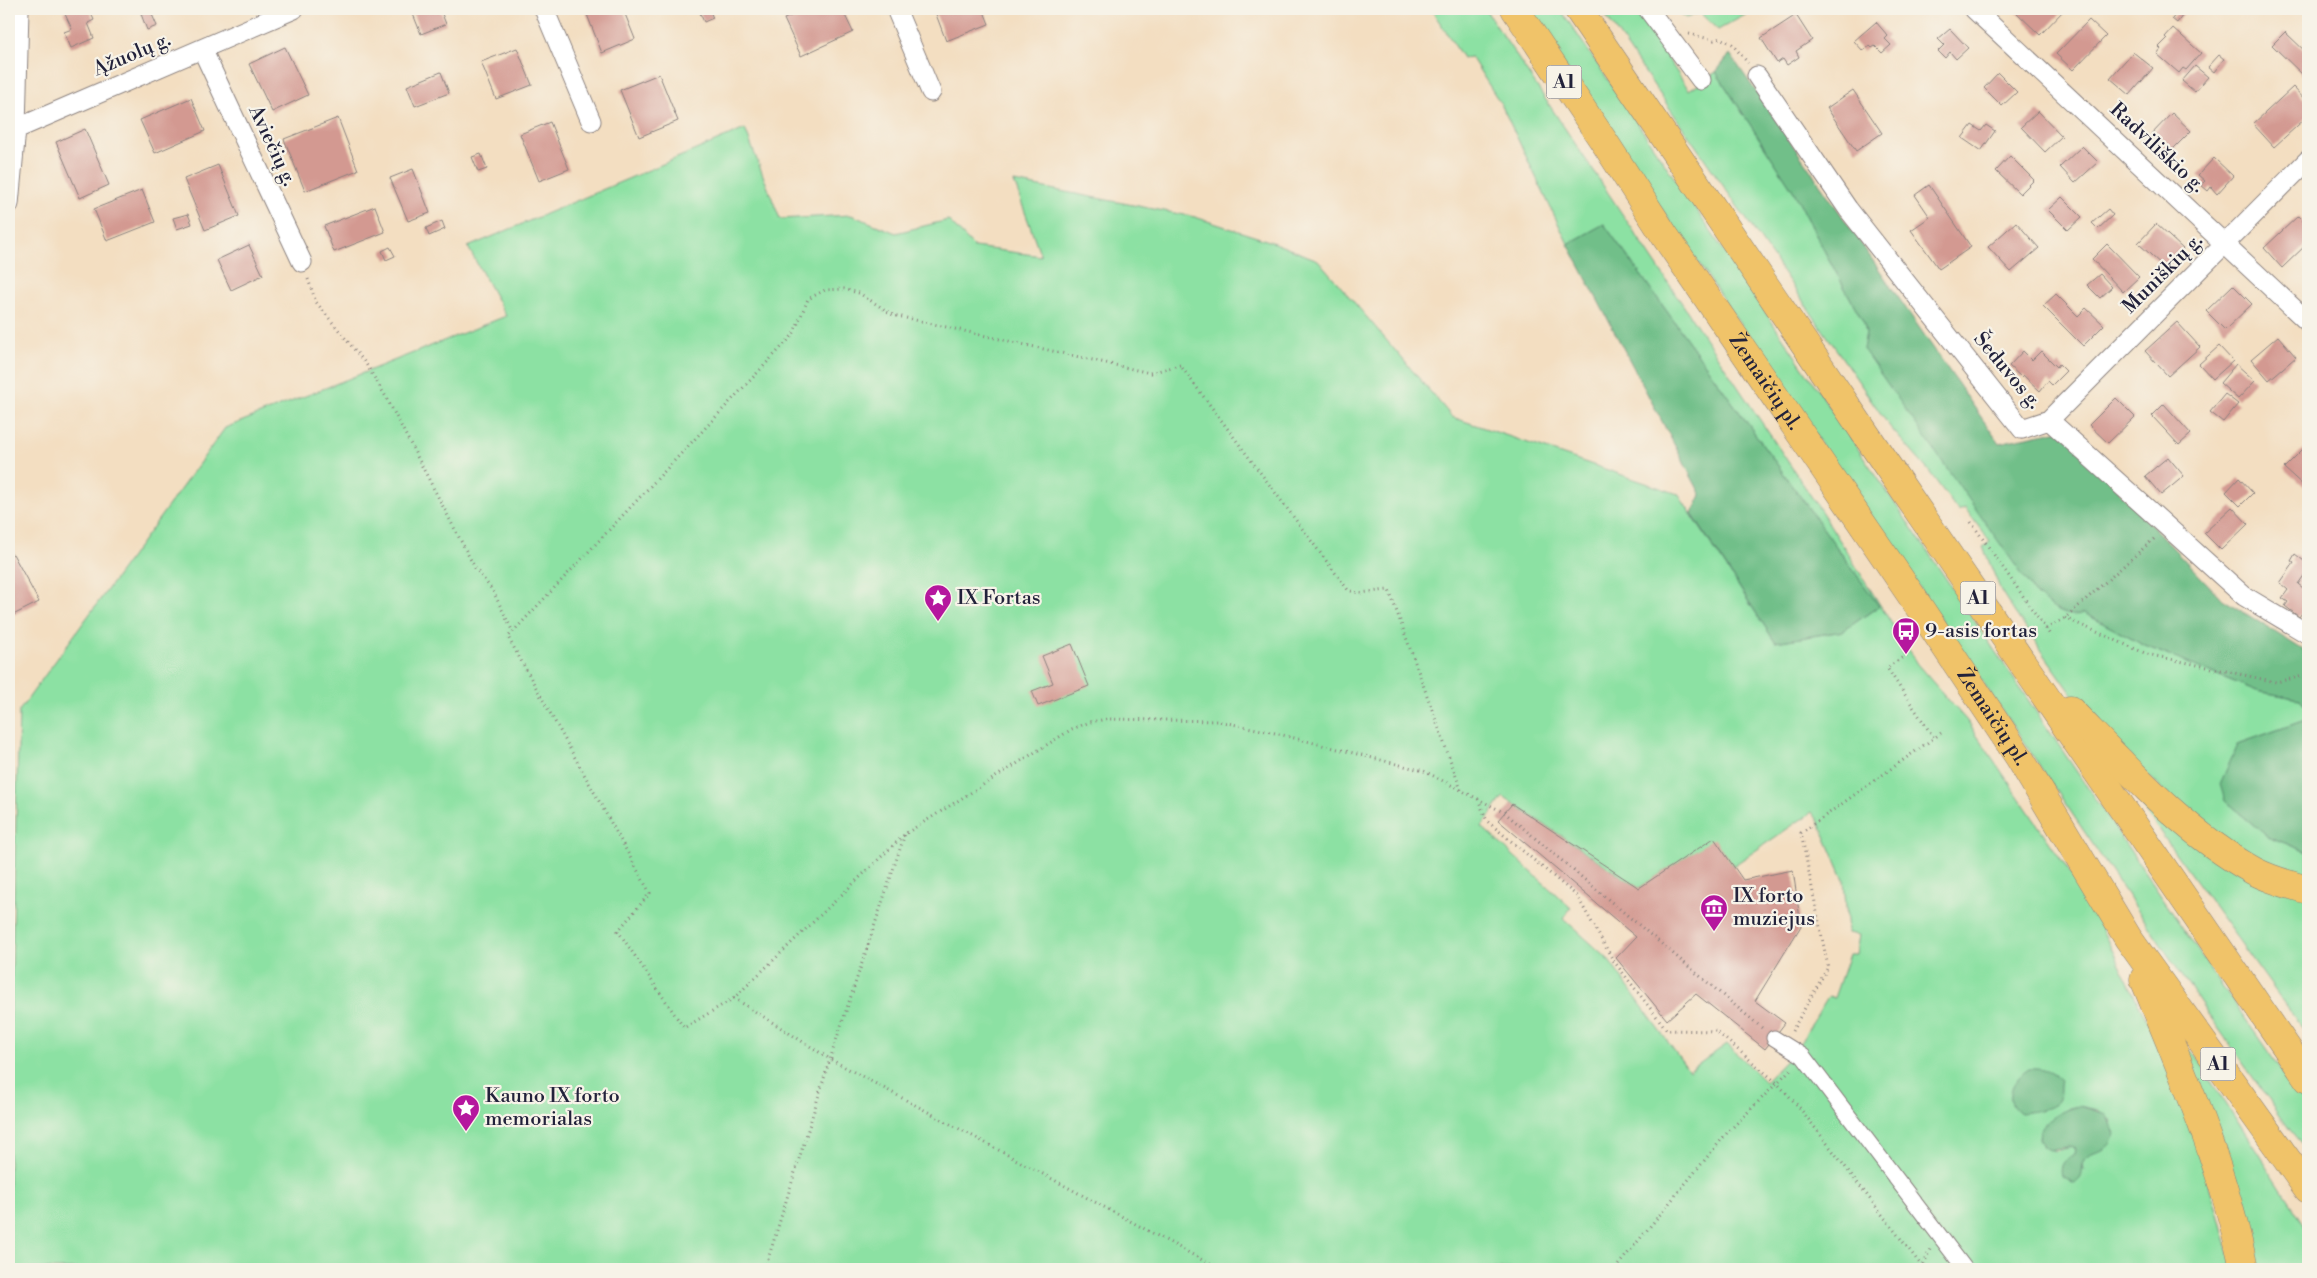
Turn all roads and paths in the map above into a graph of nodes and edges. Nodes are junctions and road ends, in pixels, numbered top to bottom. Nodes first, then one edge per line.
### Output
1 (18, 9) edge
2 (294, 9) edge
3 (544, 9) edge
4 (896, 9) edge
5 (1514, 9) edge
6 (1578, 9) edge
7 (1648, 9) edge
8 (1974, 9) edge
9 (1714, 40) dead end
10 (202, 49) junction
11 (1757, 76) joint
12 (1702, 80) dead end
13 (931, 92) dead end
14 (591, 121) dead end
15 (16, 129) junction
16 (2308, 160) edge
17 (9, 204) edge
18 (2225, 243) junction
19 (302, 262) joint
20 (2308, 322) edge
21 (2049, 420) junction
22 (1971, 522) dead end
23 (2169, 526) junction
24 (2065, 618) junction
25 (2046, 629) junction
26 (513, 632) junction
27 (2308, 634) edge
28 (2051, 636) dead end
29 (1906, 655) dead end
30 (2020, 659) junction
31 (2308, 675) edge
32 (1941, 733) dead end
33 (1934, 738) junction
34 (1461, 790) junction
35 (1478, 799) junction
36 (905, 834) junction
37 (2308, 890) edge
38 (2128, 938) junction
39 (734, 998) junction
40 (1779, 1041) junction
41 (1803, 1056) junction
42 (830, 1059) junction
43 (2308, 1079) edge
44 (1777, 1083) junction
45 (2308, 1189) edge
46 (765, 1269) edge
47 (1219, 1269) edge
48 (1615, 1269) edge
49 (1924, 1269) edge
50 (1965, 1269) edge
51 (2244, 1269) edge

1 - 15 street
2 - 10 street, Ąžuolų g.
3 - 14 street
4 - 13 street
5 - 38 highway, Žemaičių pl. / A1
6 - 30 highway, A1
7 - 12 street
8 - 18 street, Radviliškio g.
9 - 11 path
10 - 15 street, Ąžuolų g.
10 - 19 street, Aviečių g.
11 - 21 street, Šeduvos g.
15 - 17 street
16 - 18 street, Muniškių g.
18 - 20 street, Radviliškio g.
18 - 21 street, Muniškių g.
19 - 26 path
21 - 23 street, Šeduvos g.
22 - 25 path
23 - 24 path
23 - 27 street, Šeduvos g.
24 - 25 path
24 - 31 path
25 - 28 path
26 - 34 path
26 - 39 path
29 - 33 path
30 - 37 highway
30 - 43 highway, A1
32 - 33 path
33 - 40 path
34 - 35 path
34 - 36 path
35 - 40 path
35 - 44 path
36 - 39 path
36 - 42 path
38 - 45 highway, Žemaičių pl. / A1
38 - 51 highway
39 - 42 path
40 - 41 street
41 - 44 path
41 - 50 street
42 - 46 path
42 - 47 path
44 - 48 path
44 - 49 path

